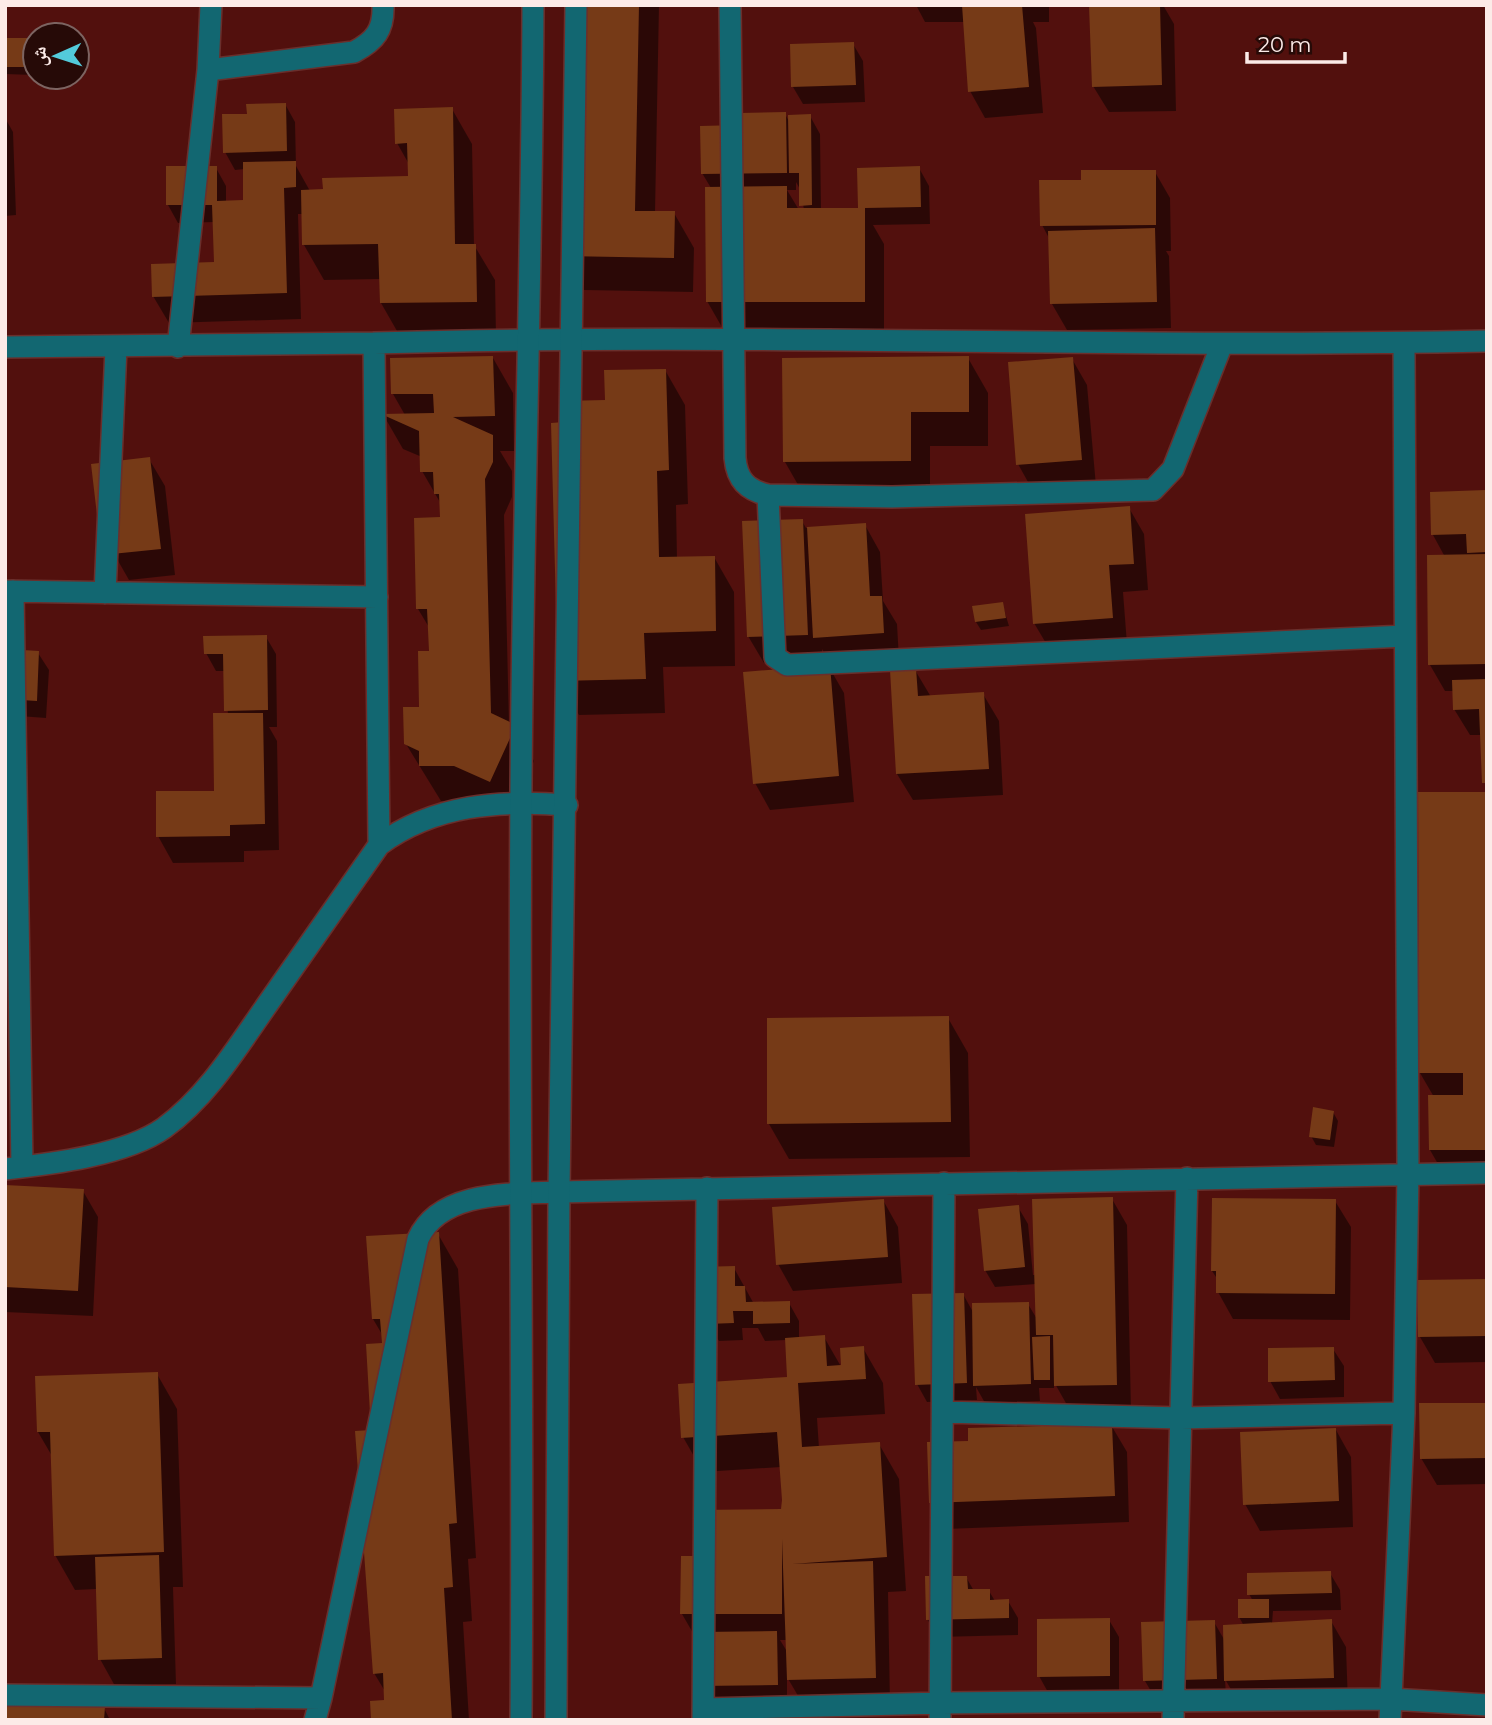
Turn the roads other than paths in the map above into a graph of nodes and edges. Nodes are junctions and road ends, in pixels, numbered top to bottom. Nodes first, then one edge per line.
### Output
1 (211, 5) edge
2 (383, 5) edge
3 (533, 5) edge
4 (576, 5) edge
5 (730, 5) edge
6 (208, 69) junction
7 (530, 339) junction
8 (571, 340) junction
9 (734, 341) junction
10 (1487, 341) edge
11 (374, 343) junction
12 (1404, 343) junction
13 (1222, 344) junction
14 (5, 347) edge
15 (178, 347) junction
16 (116, 348) junction
17 (768, 495) junction
18 (9, 591) edge
19 (105, 593) junction
20 (377, 597) junction
21 (1405, 636) junction
22 (522, 801) junction
23 (567, 805) junction
24 (379, 845) junction
25 (13, 1168) edge
26 (1408, 1173) junction
27 (1487, 1173) edge
28 (1186, 1178) junction
29 (944, 1183) junction
30 (707, 1188) junction
31 (559, 1192) junction
32 (519, 1193) junction
33 (943, 1412) junction
34 (1404, 1413) junction
35 (1181, 1418) junction
36 (5, 1696) edge
37 (321, 1698) junction
38 (1487, 1704) edge
39 (1391, 1709) edge
40 (1173, 1710) edge
41 (940, 1711) edge
42 (703, 1714) edge
43 (315, 1720) edge
44 (521, 1720) edge
45 (556, 1720) edge

1 - 6 street
2 - 6 street
3 - 7 street
4 - 8 street
5 - 9 street
6 - 15 street
7 - 8 street
7 - 11 street
7 - 22 street
8 - 9 street
8 - 23 street
9 - 13 street
9 - 17 street
10 - 12 street
11 - 15 street
11 - 20 street
12 - 13 street
12 - 21 street
13 - 17 street
14 - 16 street
15 - 16 street
16 - 19 street
17 - 21 street
18 - 19 street
18 - 25 street
19 - 20 street
20 - 24 street
21 - 26 street
22 - 23 street
22 - 24 street
22 - 32 street
23 - 31 street
24 - 25 street
26 - 27 street
26 - 28 street
26 - 34 street
28 - 29 street
28 - 35 street
29 - 30 street
29 - 33 street
30 - 31 street
30 - 42 street
31 - 32 street
31 - 45 street
32 - 37 street
32 - 44 street
33 - 35 street
33 - 41 street
34 - 35 street
34 - 39 street
35 - 40 street
36 - 37 street
37 - 43 street
38 - 39 street
39 - 40 street
40 - 41 street
41 - 42 street

